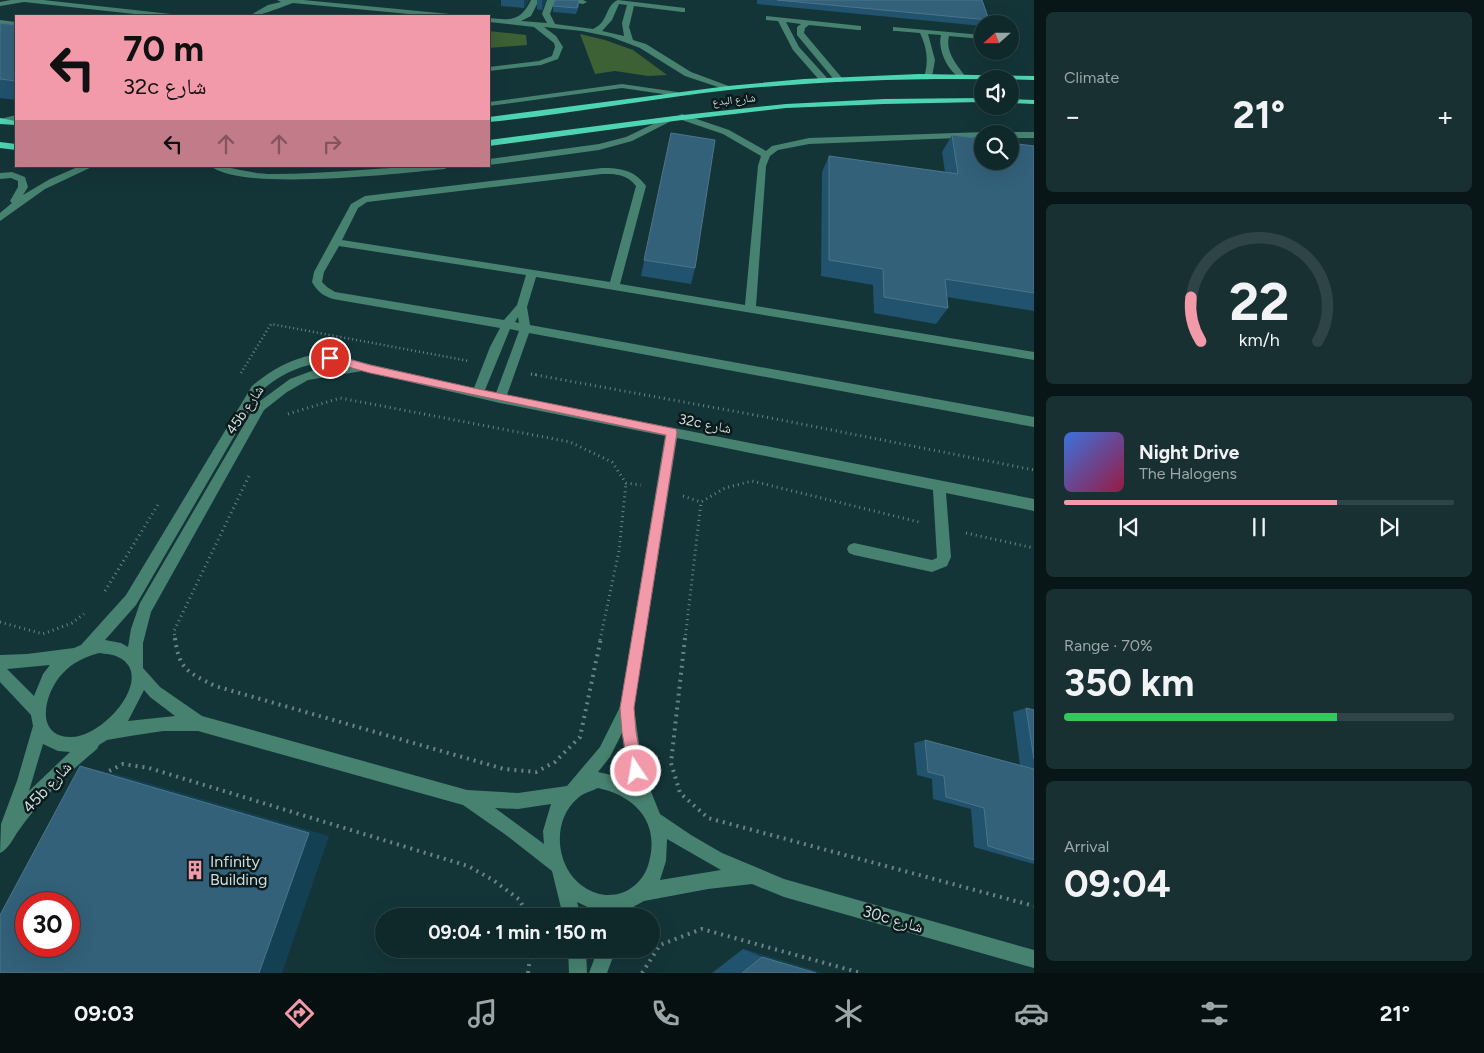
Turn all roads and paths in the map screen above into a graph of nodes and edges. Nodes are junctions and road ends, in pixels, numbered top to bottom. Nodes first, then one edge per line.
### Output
1 (281, 0) edge
2 (286, 0) edge
3 (323, 0) edge
4 (390, 0) edge
5 (535, 0) edge
6 (551, 0) edge
7 (559, 0) edge
8 (295, 1) junction
9 (404, 2) dead end
10 (583, 2) dead end
11 (72, 3) edge
12 (314, 3) junction
13 (0, 4) edge
14 (630, 4) junction
15 (375, 9) junction
16 (682, 10) dead end
17 (406, 12) junction
18 (163, 15) edge
19 (254, 15) edge
20 (439, 15) edge
21 (769, 18) dead end
22 (780, 19) junction
23 (490, 20) edge
24 (0, 22) edge
25 (511, 22) junction
26 (808, 22) junction
27 (15, 24) edge
28 (530, 24) junction
29 (552, 26) junction
30 (858, 28) dead end
31 (896, 29) dead end
32 (595, 31) junction
33 (923, 31) junction
34 (946, 33) junction
35 (974, 36) edge
36 (630, 40) junction
37 (490, 69) edge
38 (928, 77) junction
39 (962, 77) junction
40 (1034, 78) edge
41 (824, 80) junction
42 (839, 80) junction
43 (730, 88) junction
44 (677, 94) junction
45 (974, 100) edge
46 (1019, 101) edge
47 (1034, 102) edge
48 (490, 104) edge
49 (682, 117) junction
50 (15, 118) edge
51 (671, 119) junction
52 (490, 120) edge
53 (1, 121) edge
54 (15, 122) edge
55 (956, 134) junction
56 (974, 134) edge
57 (1019, 135) edge
58 (1034, 135) edge
59 (490, 143) edge
60 (0, 145) edge
61 (966, 146) edge
62 (15, 147) edge
63 (766, 155) junction
64 (490, 162) edge
65 (87, 167) edge
66 (218, 167) edge
67 (433, 167) edge
68 (0, 176) edge
69 (9, 209) junction
70 (0, 218) edge
71 (336, 242) junction
72 (532, 273) junction
73 (614, 286) junction
74 (522, 307) junction
75 (750, 310) junction
76 (506, 325) junction
77 (525, 328) junction
78 (1034, 356) edge
79 (489, 364) junction
80 (370, 369) junction
81 (511, 370) junction
82 (240, 374) dead end
83 (478, 393) junction
84 (500, 398) junction
85 (286, 415) dead end
86 (1034, 422) edge
87 (672, 432) junction
88 (1034, 470) edge
89 (251, 471) dead end
90 (626, 483) junction
91 (939, 486) junction
92 (664, 489) junction
93 (163, 497) dead end
94 (701, 502) junction
95 (1034, 505) edge
96 (943, 528) junction
97 (1034, 548) edge
98 (854, 549) dead end
99 (102, 596) dead end
100 (90, 609) dead end
101 (0, 622) edge
102 (83, 651) junction
103 (0, 662) edge
104 (137, 669) junction
105 (0, 672) edge
106 (627, 708) junction
107 (37, 710) junction
108 (198, 723) junction
109 (40, 727) junction
110 (103, 736) junction
111 (98, 783) edge
112 (569, 793) junction
113 (467, 798) junction
114 (653, 815) junction
115 (1, 842) edge
116 (559, 870) junction
117 (754, 877) junction
118 (629, 904) edge
119 (1034, 906) edge
120 (524, 908) edge
121 (570, 908) edge
122 (530, 958) edge
123 (577, 958) edge
124 (604, 958) edge
125 (1034, 958) edge
126 (528, 973) edge
127 (578, 973) edge
128 (598, 973) edge
129 (642, 973) edge
130 (862, 973) edge

1 - 2 street
2 - 8 street
3 - 12 street
4 - 15 street
5 - 25 street
6 - 29 street
7 - 10 street
8 - 12 street
8 - 19 street
9 - 17 street
11 - 13 street
11 - 18 street
12 - 15 street
14 - 16 street
14 - 32 street
14 - 36 street
15 - 17 street
17 - 20 street
21 - 22 street
22 - 26 street
22 - 41 street
23 - 25 street
24 - 27 street
25 - 28 street
26 - 30 street
26 - 42 street
28 - 29 street
28 - 37 street
29 - 32 street
31 - 33 street
32 - 36 street
33 - 34 street
33 - 38 street
34 - 35 street
34 - 39 street
36 - 43 street
38 - 39 main road, شارع البدع
38 - 42 main road, شارع البدع
39 - 40 main road, شارع البدع
41 - 42 main road, شارع البدع
41 - 43 main road, شارع البدع
43 - 44 main road, شارع البدع
44 - 48 street, شارع البدع
44 - 52 main road, شارع البدع
45 - 49 main road, شارع البدع
46 - 47 main road
49 - 51 main road, شارع البدع
49 - 63 street
50 - 53 street
51 - 59 main road, شارع البدع
51 - 64 street
53 - 54 main road
55 - 56 street
55 - 61 street
55 - 63 street
57 - 58 street
60 - 62 main road
63 - 75 street
65 - 69 street
66 - 67 street
68 - 69 street
69 - 70 street
71 - 72 street
71 - 73 street
71 - 76 street
72 - 73 street
72 - 74 street
73 - 75 street
74 - 76 street
74 - 77 street
75 - 78 street
76 - 77 street
76 - 79 street
77 - 81 street
77 - 86 street
79 - 82 path
79 - 83 street
80 - 83 street, 32c شارع
80 - 102 street, 45b شارع
80 - 104 street, 45b شارع
81 - 84 street
81 - 88 path
83 - 84 street, 32c شارع
84 - 87 street, 32c شارع
85 - 90 path
87 - 91 street, 32c شارع
87 - 92 street
89 - 90 path
90 - 92 path
91 - 95 street, 32c شارع
91 - 96 street
92 - 94 path
92 - 106 street
93 - 99 path
94 - 96 path
94 - 119 path
96 - 97 path
96 - 98 street
100 - 101 path
102 - 103 street
102 - 104 street
102 - 107 street
104 - 108 street
104 - 110 street
105 - 107 street
106 - 112 street
106 - 114 street
107 - 109 street
108 - 110 street
108 - 113 street
109 - 110 street
109 - 115 street, 45b شارع
110 - 115 street, 45b شارع
111 - 120 path
112 - 113 street
112 - 114 street
112 - 116 street
113 - 116 street
114 - 117 street, 30c شارع
114 - 118 street
116 - 118 street
116 - 121 street
117 - 118 street, 30c شارع
117 - 125 street, 30c شارع
122 - 126 path
123 - 127 street
124 - 128 street
129 - 130 path

